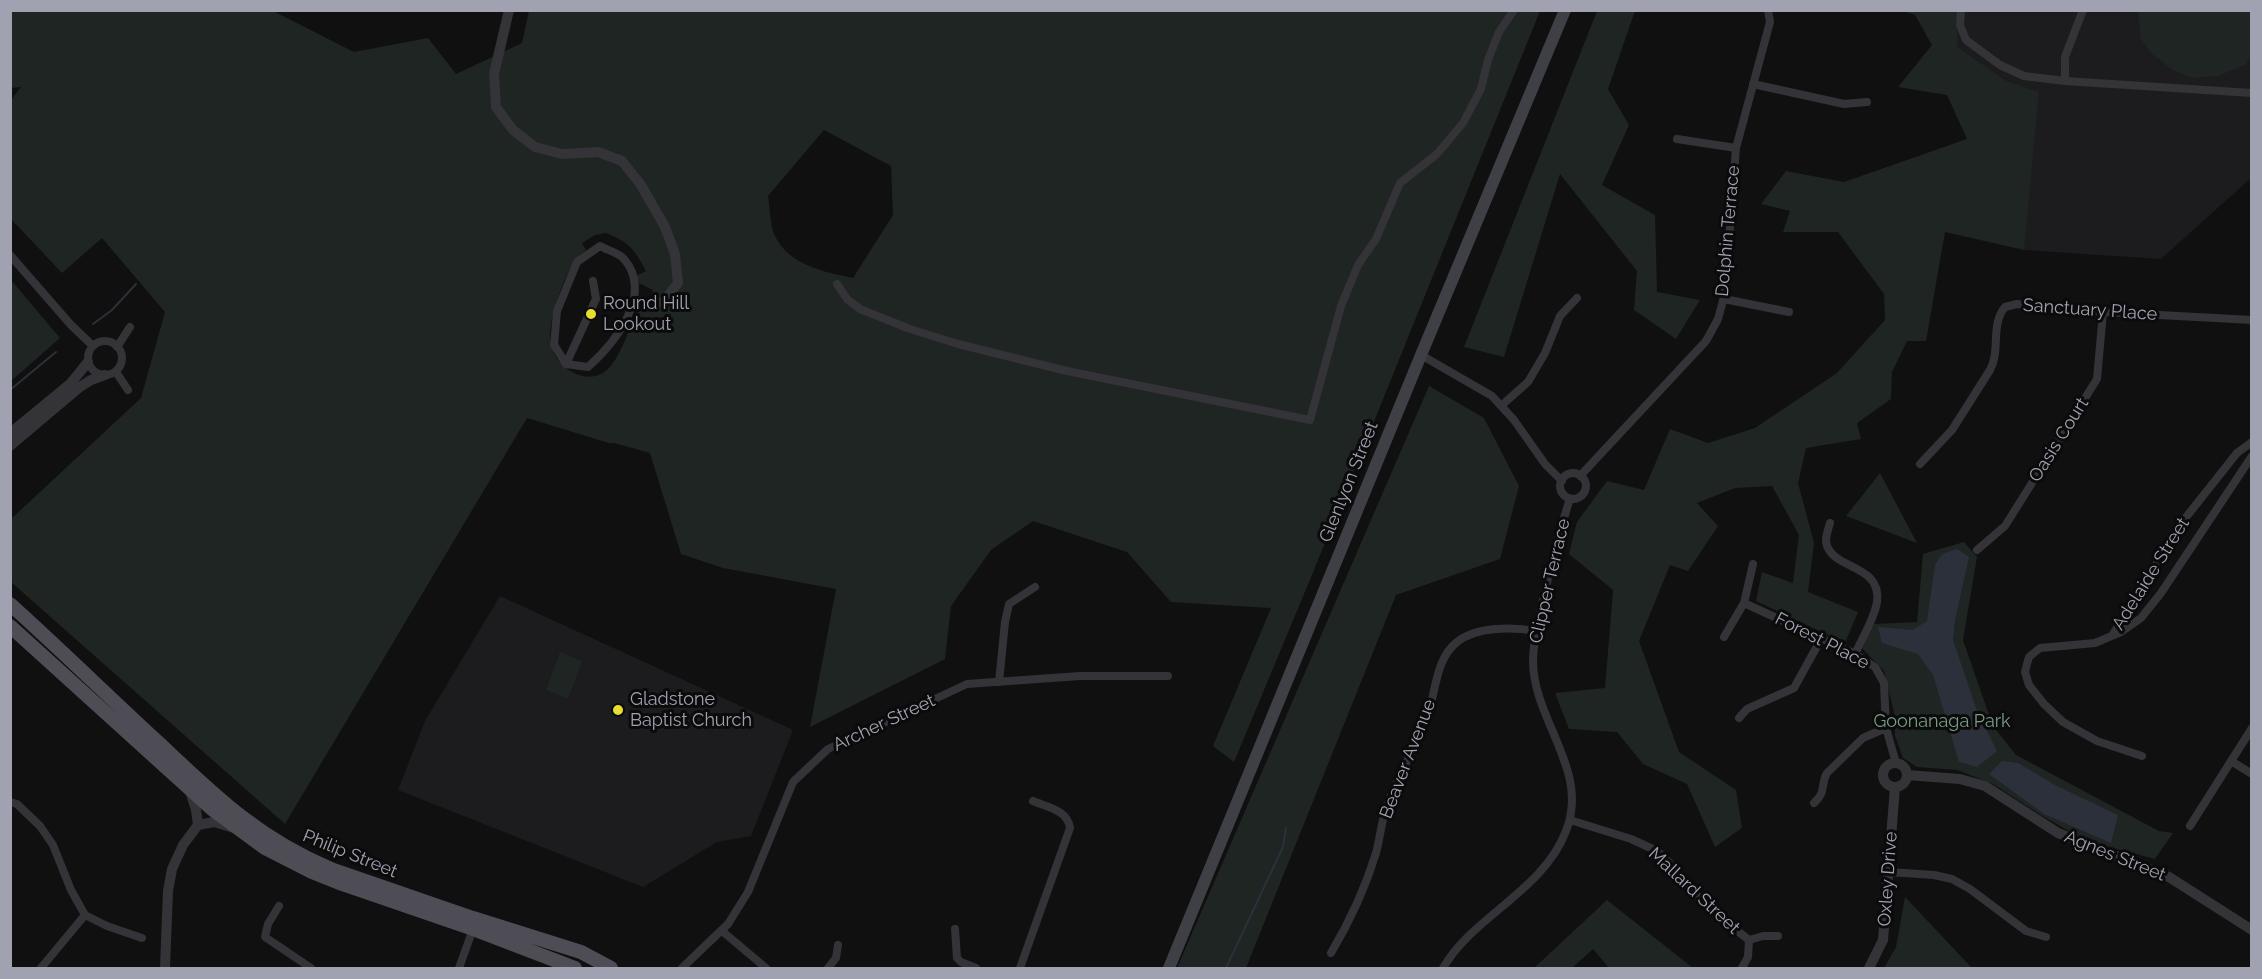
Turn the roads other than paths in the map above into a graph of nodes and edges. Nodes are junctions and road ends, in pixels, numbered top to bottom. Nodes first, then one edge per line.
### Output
1 (509, 10) edge
2 (1514, 10) edge
3 (1565, 10) edge
4 (1768, 10) edge
5 (1961, 10) edge
6 (2082, 10) edge
7 (2065, 81) junction
8 (1753, 84) junction
9 (2252, 93) edge
10 (1868, 102) dead end
11 (1677, 139) dead end
12 (1736, 147) junction
13 (10, 255) edge
14 (593, 281) dead end
15 (837, 284) dead end
16 (1577, 298) dead end
17 (1724, 299) junction
18 (634, 300) junction
19 (1789, 312) dead end
20 (2103, 312) junction
21 (2252, 320) edge
22 (130, 327) dead end
23 (93, 346) junction
24 (117, 347) junction
25 (1421, 355) junction
26 (88, 362) junction
27 (566, 364) junction
28 (110, 374) junction
29 (128, 390) dead end
30 (1502, 405) junction
31 (10, 433) edge
32 (2248, 443) edge
33 (10, 446) edge
34 (2252, 456) edge
35 (1920, 464) dead end
36 (1580, 476) junction
37 (1562, 480) junction
38 (1570, 498) junction
39 (1830, 523) dead end
40 (1977, 550) dead end
41 (1753, 564) dead end
42 (1035, 587) dead end
43 (1744, 603) junction
44 (10, 604) edge
45 (10, 626) edge
46 (1536, 631) junction
47 (2111, 636) junction
48 (1724, 637) dead end
49 (1821, 639) junction
50 (1855, 654) junction
51 (1168, 676) dead end
52 (999, 682) junction
53 (1739, 718) dead end
54 (1886, 728) junction
55 (2252, 728) edge
56 (2142, 756) dead end
57 (2231, 761) junction
58 (1896, 763) junction
59 (2252, 774) edge
60 (1907, 775) junction
61 (1894, 787) junction
62 (189, 788) junction
63 (10, 801) edge
64 (1033, 801) dead end
65 (1814, 803) dead end
66 (1570, 820) junction
67 (198, 825) junction
68 (2190, 826) dead end
69 (237, 829) junction
70 (1889, 872) junction
71 (279, 906) dead end
72 (85, 915) junction
73 (955, 928) dead end
74 (473, 929) junction
75 (2252, 930) edge
76 (722, 931) junction
77 (1778, 936) dead end
78 (2046, 937) dead end
79 (142, 938) dead end
80 (1749, 940) junction
81 (838, 945) dead end
82 (1331, 953) dead end
83 (41, 969) edge
84 (165, 969) edge
85 (311, 969) edge
86 (459, 969) edge
87 (575, 969) edge
88 (611, 969) edge
89 (682, 969) edge
90 (765, 969) edge
91 (828, 969) edge
92 (976, 969) edge
93 (1020, 969) edge
94 (1169, 969) edge
95 (1443, 969) edge
96 (1742, 969) edge
97 (1869, 969) edge

1 - 18 street
2 - 15 street
3 - 25 main road, Glenlyon Street
4 - 8 street, Dolphin Terrace
5 - 7 street
6 - 7 street
7 - 9 street
8 - 10 street
8 - 12 street, Dolphin Terrace
11 - 12 street
12 - 17 street, Dolphin Terrace
13 - 23 street
14 - 27 street
16 - 30 street
17 - 19 street
17 - 36 street, Dolphin Terrace
18 - 27 street
18 - 27 street
20 - 21 street, Sanctuary Place
20 - 35 street, Sanctuary Place
20 - 40 street, Oasis Court
22 - 24 street
23 - 24 street
23 - 26 street
24 - 28 street
25 - 30 street
25 - 94 main road, Glenlyon Street
26 - 28 street
26 - 31 street
28 - 29 street
28 - 33 street
30 - 37 street
32 - 47 street, Adelaide Street
34 - 47 street, Adelaide Street
36 - 37 street
36 - 38 street
37 - 38 street
38 - 46 street, Clipper Terrace
39 - 50 street
41 - 43 street
42 - 52 street
43 - 48 street
43 - 49 street, Forest Place
44 - 88 main road, Philip Street
45 - 62 main road, Philip Street
46 - 66 street, Clipper Terrace
46 - 82 street, Beaver Avenue
47 - 56 street
49 - 50 street, Forest Place
49 - 53 street
50 - 54 street, Forest Place
51 - 52 street, Archer Street
52 - 76 street, Archer Street
54 - 58 street, Forest Place
54 - 65 street
55 - 57 street
57 - 59 street
57 - 68 street
58 - 60 street
58 - 61 street
60 - 61 street
60 - 75 street, Agnes Street
61 - 70 street, Oxley Drive
62 - 67 street
62 - 69 main road, Philip Street
63 - 72 street
64 - 93 street
66 - 80 street, Mallard Street
66 - 95 street, Clipper Terrace
67 - 69 street
67 - 84 street
69 - 74 main road, Philip Street
70 - 78 street
70 - 97 street, Oxley Drive
71 - 85 street
72 - 79 street
72 - 83 street
73 - 92 street
74 - 86 street
74 - 87 main road, Philip Street
76 - 89 street, Archer Street
76 - 90 street
77 - 80 street, Mallard Street
80 - 96 street, Mallard Street
81 - 91 street

